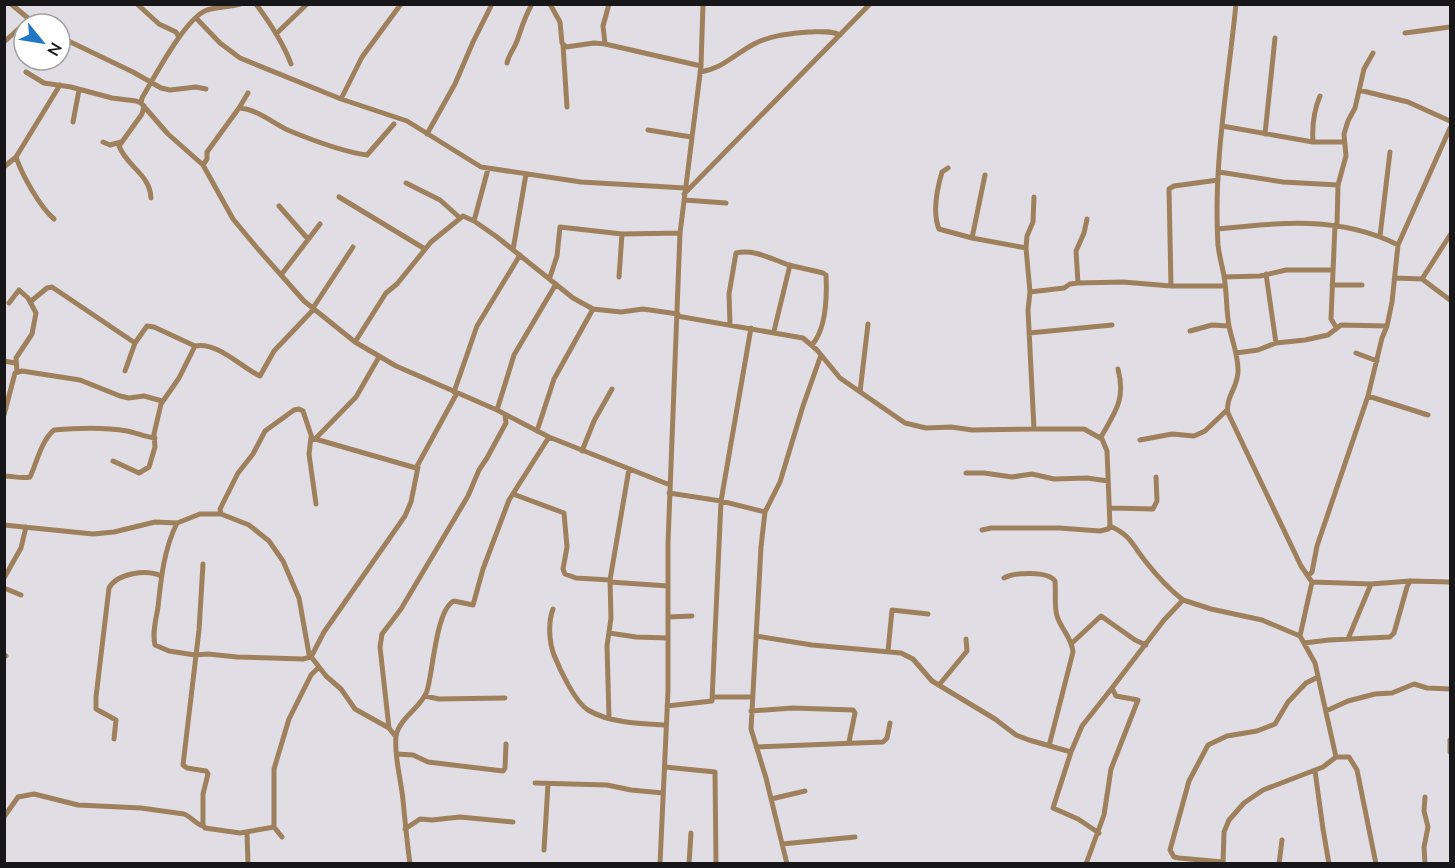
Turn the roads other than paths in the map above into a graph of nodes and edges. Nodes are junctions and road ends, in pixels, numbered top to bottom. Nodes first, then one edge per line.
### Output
1 (137, 4) edge
2 (240, 4) edge
3 (256, 4) edge
4 (307, 4) edge
5 (401, 4) edge
6 (492, 4) edge
7 (532, 4) edge
8 (550, 4) edge
9 (609, 4) edge
10 (703, 4) edge
11 (870, 4) edge
12 (1236, 4) edge
13 (196, 18) junction
14 (1450, 27) edge
15 (1405, 33) dead end
16 (276, 34) junction
17 (840, 35) junction
18 (179, 37) junction
19 (1275, 38) dead end
20 (72, 43) edge
21 (605, 44) junction
22 (563, 45) junction
23 (1373, 53) dead end
24 (507, 63) dead end
25 (291, 64) dead end
26 (700, 69) junction
27 (26, 72) dead end
28 (152, 81) junction
29 (60, 85) junction
30 (206, 89) dead end
31 (80, 90) junction
32 (1359, 90) junction
33 (248, 93) dead end
34 (1320, 96) dead end
35 (341, 99) junction
36 (141, 102) junction
37 (567, 107) dead end
38 (239, 108) junction
39 (1450, 121) edge
40 (73, 122) dead end
41 (394, 124) dead end
42 (1222, 126) junction
43 (1450, 128) edge
44 (648, 130) dead end
45 (427, 134) junction
46 (1265, 134) junction
47 (691, 137) junction
48 (121, 141) junction
49 (103, 142) dead end
50 (1313, 142) junction
51 (1344, 142) junction
52 (1390, 152) dead end
53 (16, 157) junction
54 (203, 165) junction
55 (4, 167) edge
56 (948, 168) dead end
57 (488, 169) junction
58 (1219, 172) junction
59 (526, 174) junction
60 (985, 175) dead end
61 (1218, 180) junction
62 (406, 183) dead end
63 (1338, 185) junction
64 (685, 188) junction
65 (339, 197) dead end
66 (684, 197) junction
67 (1034, 197) dead end
68 (151, 198) dead end
69 (726, 203) dead end
70 (279, 206) dead end
71 (459, 217) junction
72 (54, 219) dead end
73 (1086, 219) dead end
74 (474, 221) junction
75 (320, 224) dead end
76 (1336, 225) junction
77 (1218, 229) junction
78 (680, 233) junction
79 (622, 234) junction
80 (1450, 235) edge
81 (1380, 236) junction
82 (972, 238) junction
83 (308, 239) junction
84 (1398, 245) junction
85 (354, 247) dead end
86 (1026, 248) junction
87 (425, 249) junction
88 (513, 250) junction
89 (520, 255) junction
90 (790, 265) junction
91 (1333, 270) junction
92 (1266, 274) junction
93 (281, 275) junction
94 (619, 277) dead end
95 (1224, 277) junction
96 (550, 278) junction
97 (1395, 278) junction
98 (1422, 279) junction
99 (1078, 283) junction
100 (556, 285) junction
101 (1332, 285) junction
102 (1362, 285) dead end
103 (1171, 286) junction
104 (1225, 286) junction
105 (1030, 292) junction
106 (1450, 297) edge
107 (30, 302) junction
108 (9, 303) dead end
109 (313, 309) junction
110 (593, 309) junction
111 (678, 315) junction
112 (730, 324) junction
113 (868, 324) dead end
114 (1112, 326) dead end
115 (1229, 326) junction
116 (1387, 326) junction
117 (1336, 327) junction
118 (751, 328) junction
119 (774, 331) junction
120 (1190, 331) dead end
121 (1029, 333) junction
122 (355, 342) junction
123 (135, 343) junction
124 (1276, 343) junction
125 (812, 345) junction
126 (195, 346) junction
127 (1236, 353) junction
128 (1356, 353) dead end
129 (821, 355) junction
130 (379, 357) junction
131 (4, 361) edge
132 (1377, 361) junction
133 (15, 363) junction
134 (1118, 369) dead end
135 (125, 371) dead end
136 (17, 372) junction
137 (612, 389) dead end
138 (860, 392) junction
139 (455, 393) junction
140 (1368, 396) junction
141 (162, 402) junction
142 (497, 410) junction
143 (1227, 410) junction
144 (4, 415) edge
145 (505, 415) junction
146 (1428, 415) dead end
147 (513, 419) junction
148 (506, 423) junction
149 (1034, 429) junction
150 (537, 431) junction
151 (549, 437) junction
152 (1101, 437) junction
153 (155, 438) junction
154 (313, 438) junction
155 (1140, 440) dead end
156 (582, 451) junction
157 (113, 461) dead end
158 (418, 467) junction
159 (629, 468) junction
160 (966, 474) dead end
161 (4, 476) edge
162 (1156, 477) dead end
163 (1108, 481) junction
164 (670, 485) junction
165 (513, 494) junction
166 (669, 494) junction
167 (721, 501) junction
168 (316, 504) dead end
169 (1111, 508) junction
170 (765, 512) junction
171 (221, 514) junction
172 (177, 523) junction
173 (4, 525) edge
174 (1110, 526) junction
175 (26, 527) junction
176 (982, 530) dead end
177 (203, 564) dead end
178 (8, 567) edge
179 (162, 576) junction
180 (1308, 576) junction
181 (4, 578) edge
182 (1004, 578) dead end
183 (610, 581) junction
184 (1312, 582) junction
185 (1450, 582) edge
186 (1407, 583) junction
187 (1371, 584) junction
188 (668, 586) junction
189 (4, 588) edge
190 (21, 595) dead end
191 (1183, 600) junction
192 (553, 609) dead end
193 (928, 614) dead end
194 (692, 616) dead end
195 (668, 617) junction
196 (609, 633) junction
197 (756, 636) junction
198 (1300, 636) junction
199 (668, 638) junction
200 (966, 639) dead end
201 (1348, 639) junction
202 (1071, 643) junction
203 (1304, 643) junction
204 (1146, 645) junction
205 (888, 651) junction
206 (195, 655) junction
207 (311, 657) junction
208 (320, 667) junction
209 (1318, 677) junction
210 (939, 685) junction
211 (1112, 688) junction
212 (1450, 688) edge
213 (425, 696) junction
214 (713, 697) junction
215 (752, 697) junction
216 (506, 698) dead end
217 (666, 706) junction
218 (751, 711) junction
219 (1326, 711) junction
220 (609, 718) junction
221 (890, 723) dead end
222 (666, 725) junction
223 (388, 728) junction
224 (396, 737) junction
225 (114, 739) dead end
226 (1450, 740) edge
227 (849, 742) junction
228 (506, 744) dead end
229 (1049, 746) junction
230 (756, 747) junction
231 (1071, 752) junction
232 (1450, 752) edge
233 (397, 754) junction
234 (1336, 757) junction
235 (665, 767) junction
236 (1315, 771) junction
237 (535, 783) dead end
238 (548, 784) junction
239 (805, 791) dead end
240 (663, 793) junction
241 (1425, 797) dead end
242 (771, 799) junction
243 (4, 817) edge
244 (513, 822) dead end
245 (203, 826) junction
246 (274, 827) junction
247 (405, 829) junction
248 (247, 833) junction
249 (691, 833) dead end
250 (1099, 833) junction
251 (282, 837) dead end
252 (855, 837) dead end
253 (1282, 840) dead end
254 (782, 844) junction
255 (544, 850) dead end
256 (1223, 863) edge
257 (248, 864) edge
258 (410, 864) edge
259 (660, 864) edge
260 (689, 864) edge
261 (716, 864) edge
262 (787, 864) edge
263 (1086, 864) edge
264 (1279, 864) edge
265 (1329, 864) edge
266 (1376, 864) edge
267 (1425, 864) edge

1 - 18 street
2 - 13 street
3 - 16 street
4 - 16 street
5 - 35 street
6 - 45 street
7 - 24 street
8 - 22 street
9 - 21 street
10 - 26 street
11 - 17 street
12 - 42 street
13 - 18 street
13 - 35 street
14 - 15 street
16 - 25 street
17 - 26 street
17 - 66 street
18 - 28 street
19 - 46 street
20 - 28 street
21 - 22 street
21 - 26 street
22 - 37 street
23 - 32 street
26 - 47 street
27 - 29 street
28 - 30 street
28 - 36 street
29 - 31 street
29 - 53 street
31 - 36 street
31 - 40 street
32 - 39 street
32 - 51 street
33 - 38 street
34 - 50 street
35 - 45 street
36 - 48 street
36 - 54 street
38 - 41 street
38 - 54 street
42 - 46 street
42 - 58 street
43 - 84 street
44 - 47 street
45 - 57 street
46 - 50 street
47 - 64 street
48 - 49 street
48 - 68 street
50 - 51 street
51 - 63 street
52 - 81 street
53 - 55 street
53 - 72 street
54 - 93 street
56 - 82 street
57 - 59 street
57 - 74 street
58 - 61 street
58 - 63 street
59 - 64 street
59 - 88 street
60 - 82 street
61 - 77 street
61 - 103 street
62 - 71 street
63 - 76 street
64 - 66 street
65 - 87 street
66 - 69 street
66 - 78 street
67 - 86 street
70 - 83 street
71 - 74 street
71 - 87 street
73 - 99 street
74 - 88 street
75 - 83 street
76 - 77 street
76 - 81 street
76 - 91 street
77 - 95 street
78 - 79 street
78 - 111 street
79 - 94 street
79 - 96 street
80 - 98 street
81 - 84 street
82 - 86 street
83 - 93 street
84 - 97 street
85 - 109 street
86 - 105 street
87 - 122 street
88 - 89 street
89 - 96 street
89 - 139 street
90 - 112 street
90 - 119 street
90 - 125 street
91 - 92 street
91 - 101 street
92 - 95 street
92 - 124 street
93 - 109 street
95 - 104 street
96 - 100 street
97 - 98 street
97 - 116 street
98 - 106 street
99 - 103 street
99 - 105 street
100 - 110 street
100 - 142 street
101 - 102 street
101 - 117 street
103 - 104 street
104 - 115 street
105 - 121 street
107 - 108 street
107 - 123 street
107 - 133 street
109 - 122 street
109 - 126 street
110 - 111 street
110 - 150 street
111 - 112 street
111 - 164 street
112 - 118 street
113 - 138 street
114 - 121 street
115 - 120 street
115 - 127 street
116 - 117 street
116 - 132 street
117 - 124 street
118 - 119 street
118 - 167 street
119 - 125 street
121 - 149 street
122 - 130 street
123 - 126 street
123 - 135 street
124 - 127 street
125 - 129 street
126 - 141 street
127 - 143 street
128 - 132 street
129 - 138 street
129 - 170 street
130 - 139 street
130 - 154 street
131 - 133 street
132 - 140 street
133 - 136 street
134 - 152 street
136 - 141 street
136 - 144 street
137 - 156 street
138 - 149 street
139 - 142 street
139 - 158 street
140 - 146 street
140 - 180 street
141 - 153 street
142 - 145 street
143 - 155 street
143 - 180 street
145 - 147 street
145 - 148 street
147 - 148 street
147 - 150 street
148 - 223 street
149 - 152 street
150 - 151 street
151 - 156 street
151 - 165 street
152 - 163 street
153 - 157 street
153 - 161 street
154 - 158 street
154 - 168 street
154 - 171 street
156 - 159 street
158 - 207 street
159 - 164 street
159 - 183 street
160 - 163 street
162 - 169 street
163 - 169 street
164 - 166 street
165 - 183 street
165 - 213 street
166 - 167 street
166 - 188 street
167 - 170 street
167 - 214 street
169 - 174 street
170 - 197 street
171 - 172 street
171 - 207 street
172 - 175 street
172 - 179 street
173 - 175 street
174 - 176 street
174 - 191 street
175 - 178 street
177 - 206 street
178 - 181 street
179 - 206 street
179 - 225 street
180 - 184 street
182 - 202 street
183 - 188 street
183 - 196 street
184 - 187 street
184 - 198 street
185 - 186 street
186 - 187 street
186 - 201 street
187 - 201 street
188 - 195 street
189 - 190 street
191 - 198 street
191 - 204 street
192 - 220 street
193 - 205 street
194 - 195 street
195 - 199 street
196 - 199 street
196 - 220 street
197 - 205 street
197 - 215 street
198 - 203 street
199 - 217 street
200 - 210 street
201 - 203 street
202 - 204 street
202 - 229 street
203 - 209 street
204 - 211 street
205 - 210 street
206 - 207 street
206 - 245 street
207 - 208 street
208 - 223 street
208 - 246 street
209 - 219 street
209 - 256 street
210 - 229 street
211 - 231 street
211 - 250 street
212 - 219 street
213 - 216 street
213 - 224 street
214 - 215 street
214 - 217 street
215 - 218 street
217 - 222 street
218 - 227 street
218 - 230 street
219 - 234 street
220 - 222 street
221 - 227 street
222 - 235 street
223 - 224 street
224 - 233 street
226 - 232 street
227 - 230 street
228 - 233 street
229 - 231 street
230 - 242 street
231 - 250 street
233 - 247 street
234 - 236 street
234 - 266 street
235 - 240 street
235 - 261 street
236 - 256 street
236 - 265 street
237 - 238 street
238 - 240 street
238 - 255 street
239 - 242 street
240 - 259 street
241 - 267 street
242 - 254 street
243 - 245 street
244 - 247 street
245 - 248 street
246 - 248 street
246 - 251 street
247 - 258 street
248 - 257 street
249 - 260 street
250 - 263 street
252 - 254 street
253 - 264 street
254 - 262 street

